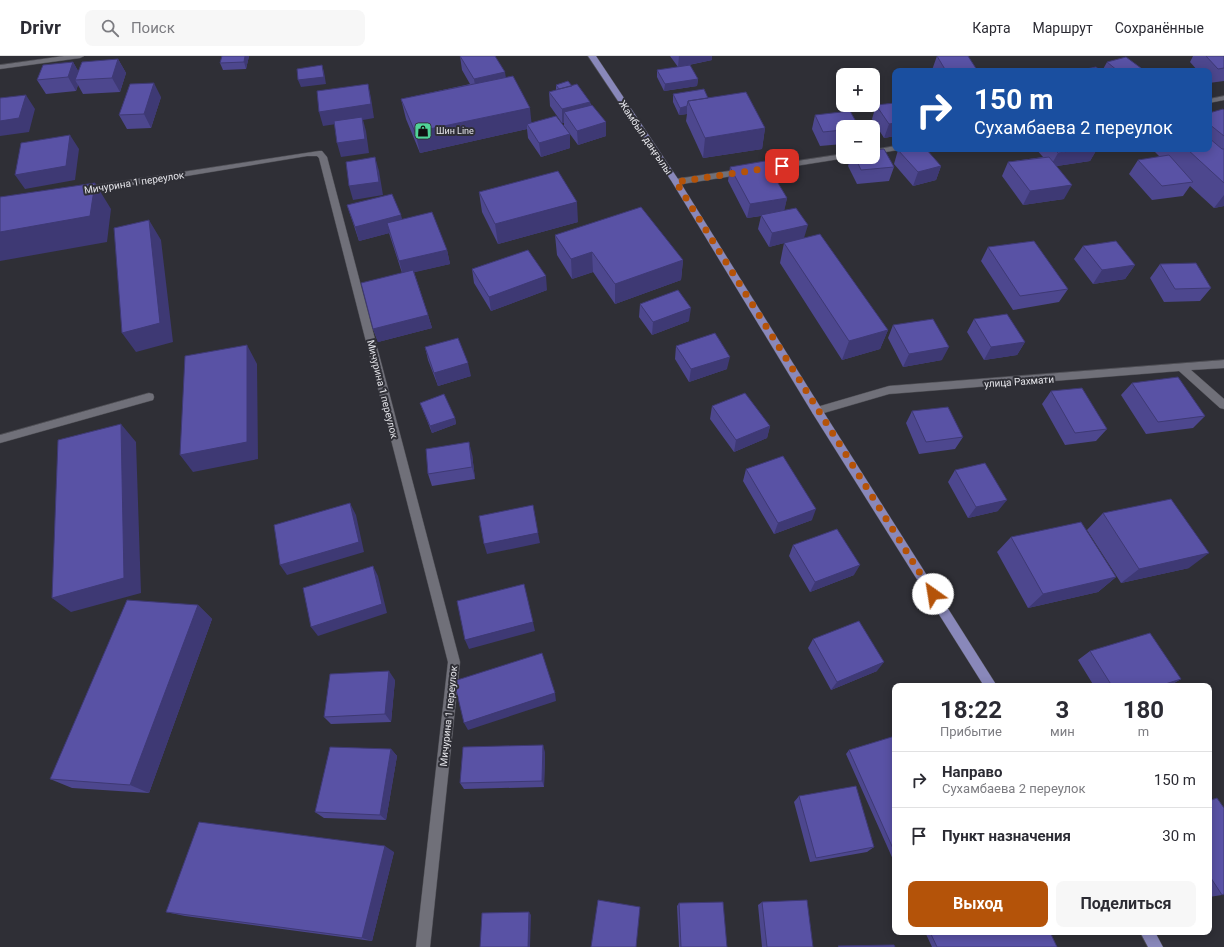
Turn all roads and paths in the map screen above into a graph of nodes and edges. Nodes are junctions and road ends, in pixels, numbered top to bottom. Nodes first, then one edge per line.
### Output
1 (80, 56) edge
2 (592, 56) edge
3 (0, 67) edge
4 (1224, 98) edge
5 (1212, 100) edge
6 (892, 149) edge
7 (880, 151) edge
8 (836, 157) edge
9 (676, 182) junction
10 (71, 192) edge
11 (1224, 364) edge
12 (1182, 368) junction
13 (149, 397) dead end
14 (1224, 405) edge
15 (818, 411) junction
16 (0, 438) edge
17 (989, 683) edge
18 (1149, 935) edge
19 (423, 947) edge
20 (1156, 947) edge

1 - 3 street
2 - 9 main road, Жамбыл даңғылы
4 - 5 street
6 - 7 street
8 - 9 street
9 - 15 main road, Жамбыл даңғылы
10 - 19 street, Мичурина 1 переулок
11 - 12 street, улица Рахмати
12 - 14 street
12 - 15 street, улица Рахмати
13 - 16 street
15 - 17 main road, Жамбыл даңғылы
18 - 20 main road

